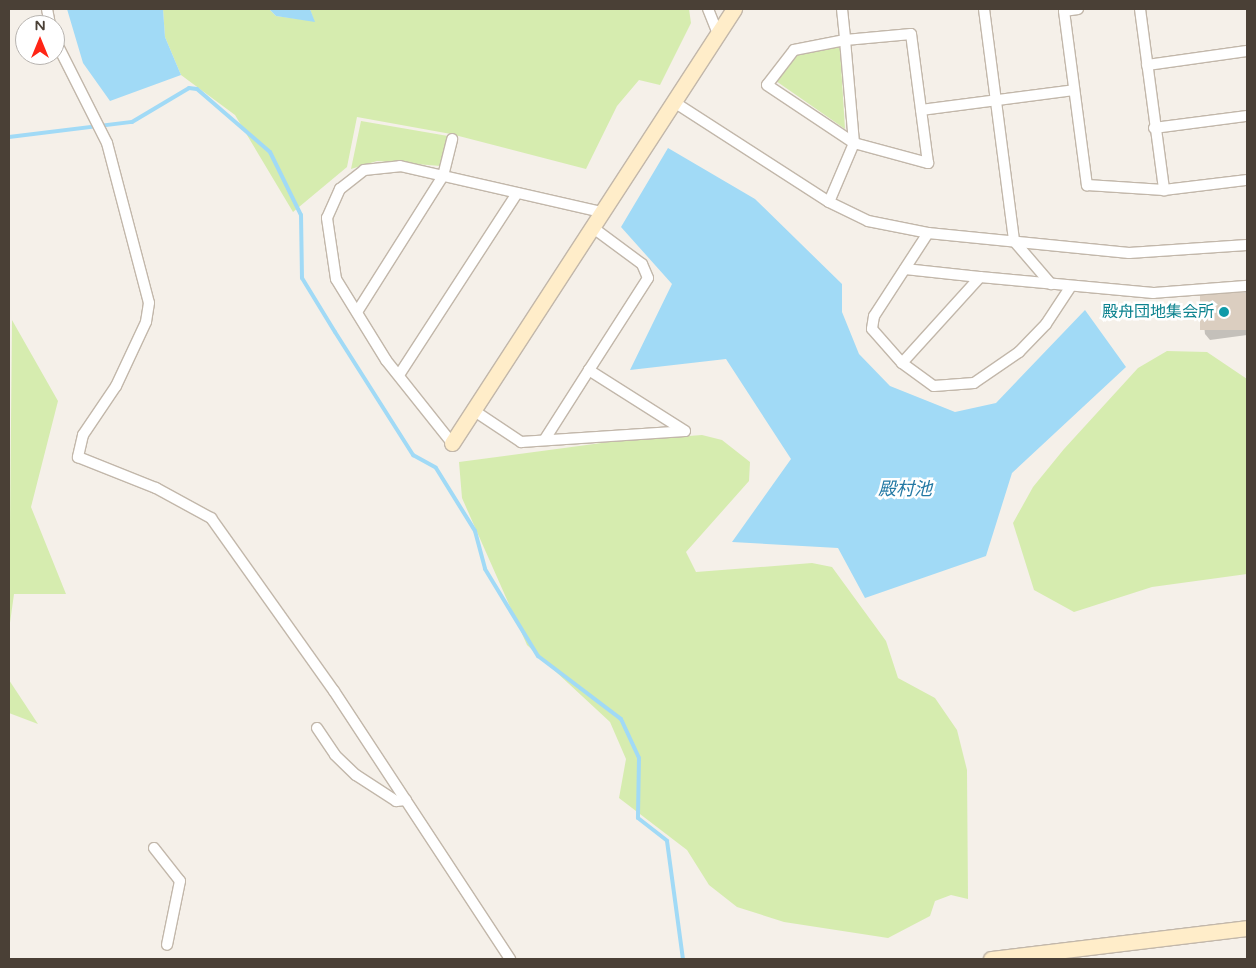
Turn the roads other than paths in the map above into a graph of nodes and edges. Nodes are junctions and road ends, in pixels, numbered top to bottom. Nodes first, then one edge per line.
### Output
1 (708, 9) edge
2 (734, 9) edge
3 (842, 9) edge
4 (984, 9) edge
5 (1078, 9) edge
6 (1140, 9) edge
7 (718, 34) junction
8 (845, 40) junction
9 (1247, 51) edge
10 (65, 59) edge
11 (1146, 65) junction
12 (1074, 90) junction
13 (995, 100) junction
14 (674, 102) junction
15 (920, 110) junction
16 (1247, 116) edge
17 (1154, 128) junction
18 (452, 139) dead end
19 (854, 143) junction
20 (444, 176) junction
21 (1247, 180) edge
22 (1164, 190) junction
23 (517, 193) junction
24 (829, 202) junction
25 (601, 212) junction
26 (592, 227) junction
27 (928, 233) junction
28 (1014, 241) junction
29 (1247, 245) edge
30 (905, 269) junction
31 (980, 277) junction
32 (1050, 284) junction
33 (1071, 286) junction
34 (1247, 286) edge
35 (357, 312) junction
36 (902, 363) junction
37 (589, 370) junction
38 (399, 375) junction
39 (473, 410) junction
40 (545, 439) junction
41 (452, 443) joint
42 (317, 728) dead end
43 (406, 800) junction
44 (154, 848) dead end
45 (1247, 928) edge
46 (167, 945) dead end
47 (510, 959) edge
48 (991, 959) edge

1 - 7 street
2 - 7 street
3 - 8 street
4 - 13 street
5 - 12 street
6 - 11 street
7 - 14 street
8 - 15 street
8 - 19 street
8 - 19 street
9 - 11 street
10 - 43 street
11 - 17 street
12 - 13 street
12 - 22 street
13 - 15 street
13 - 28 street
14 - 24 street
14 - 25 street
15 - 19 street
16 - 17 street
17 - 22 street
18 - 20 street
19 - 24 street
20 - 23 street
20 - 35 street
20 - 35 street
21 - 22 street
23 - 25 street
23 - 38 street
24 - 27 street
25 - 26 street
26 - 37 street
26 - 39 street
27 - 28 street
27 - 30 street
28 - 29 street
28 - 32 street
30 - 31 street
30 - 36 street
31 - 32 street
31 - 36 street
32 - 33 street
33 - 34 street
33 - 36 street
35 - 38 street
37 - 40 street
37 - 40 street
38 - 41 street
39 - 40 street
39 - 41 street
42 - 43 street
43 - 47 street
44 - 46 street
45 - 48 street

